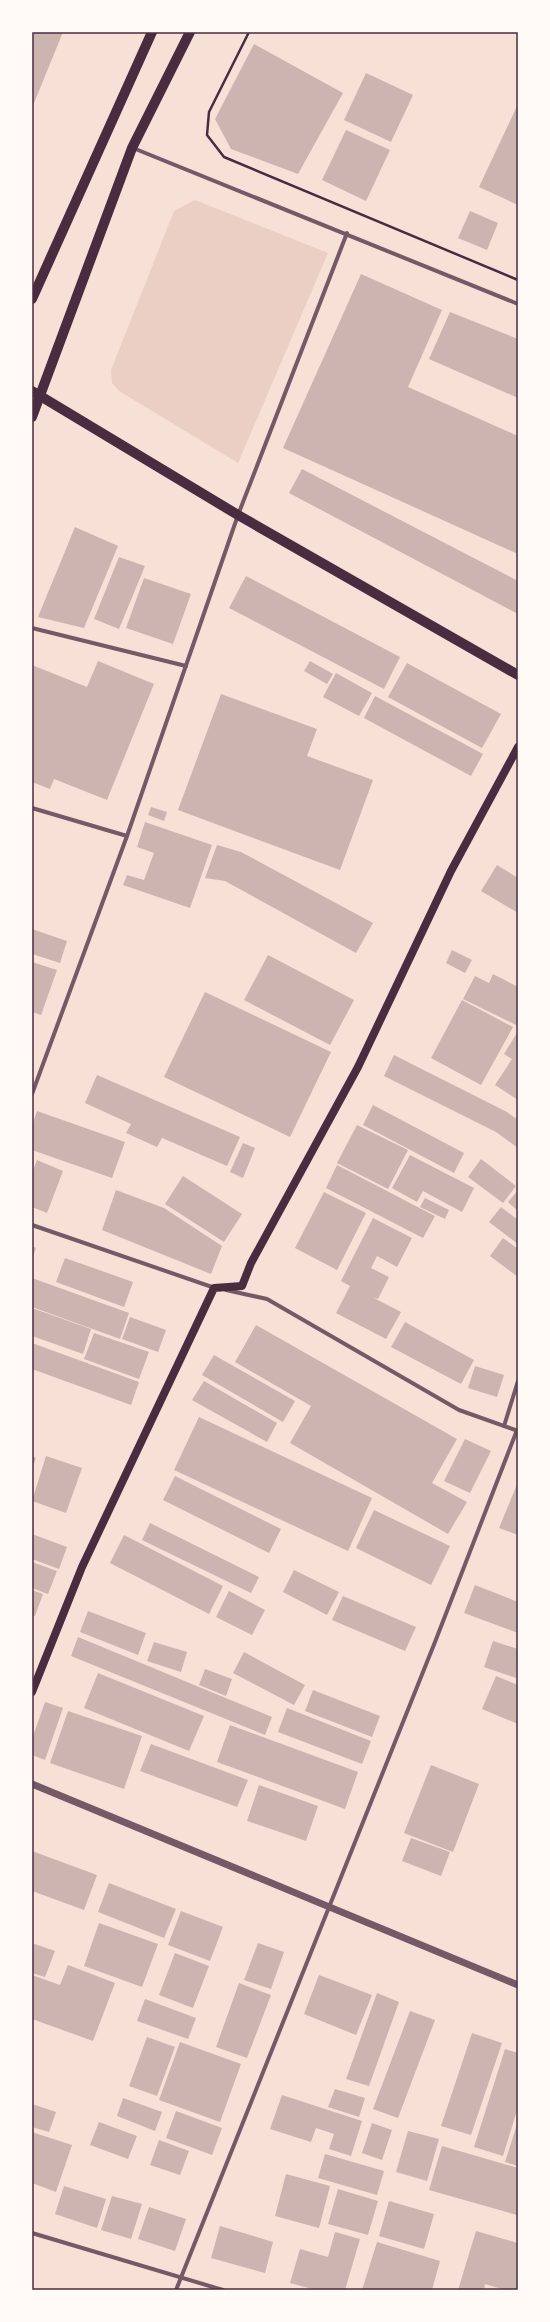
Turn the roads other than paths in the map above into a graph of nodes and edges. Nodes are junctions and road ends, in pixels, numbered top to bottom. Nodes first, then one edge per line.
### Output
1 (152, 32) edge
2 (190, 32) edge
3 (132, 148) junction
4 (347, 233) junction
5 (32, 299) edge
6 (518, 304) edge
7 (36, 393) edge
8 (32, 417) edge
9 (238, 515) junction
10 (32, 628) edge
11 (186, 666) junction
12 (518, 675) edge
13 (518, 747) edge
14 (32, 808) edge
15 (127, 836) junction
16 (32, 1094) edge
17 (32, 1225) edge
18 (214, 1288) junction
19 (518, 1382) edge
20 (504, 1426) junction
21 (517, 1430) edge
22 (32, 1692) edge
23 (32, 1784) edge
24 (328, 1906) junction
25 (518, 1985) edge
26 (32, 2233) edge
27 (180, 2278) junction
28 (176, 2290) edge
29 (223, 2290) edge

1 - 5 main road
2 - 3 main road
3 - 4 street
3 - 7 main road
4 - 6 street
4 - 9 street
7 - 8 main road
7 - 9 main road
9 - 11 street
9 - 12 main road
10 - 11 street
11 - 15 street
13 - 18 main road
14 - 15 street
15 - 16 street
17 - 18 street
18 - 20 street
18 - 22 main road
19 - 20 street
20 - 21 street
21 - 24 street
23 - 24 street
24 - 25 street
24 - 27 street
26 - 27 street
27 - 28 street
27 - 29 street

